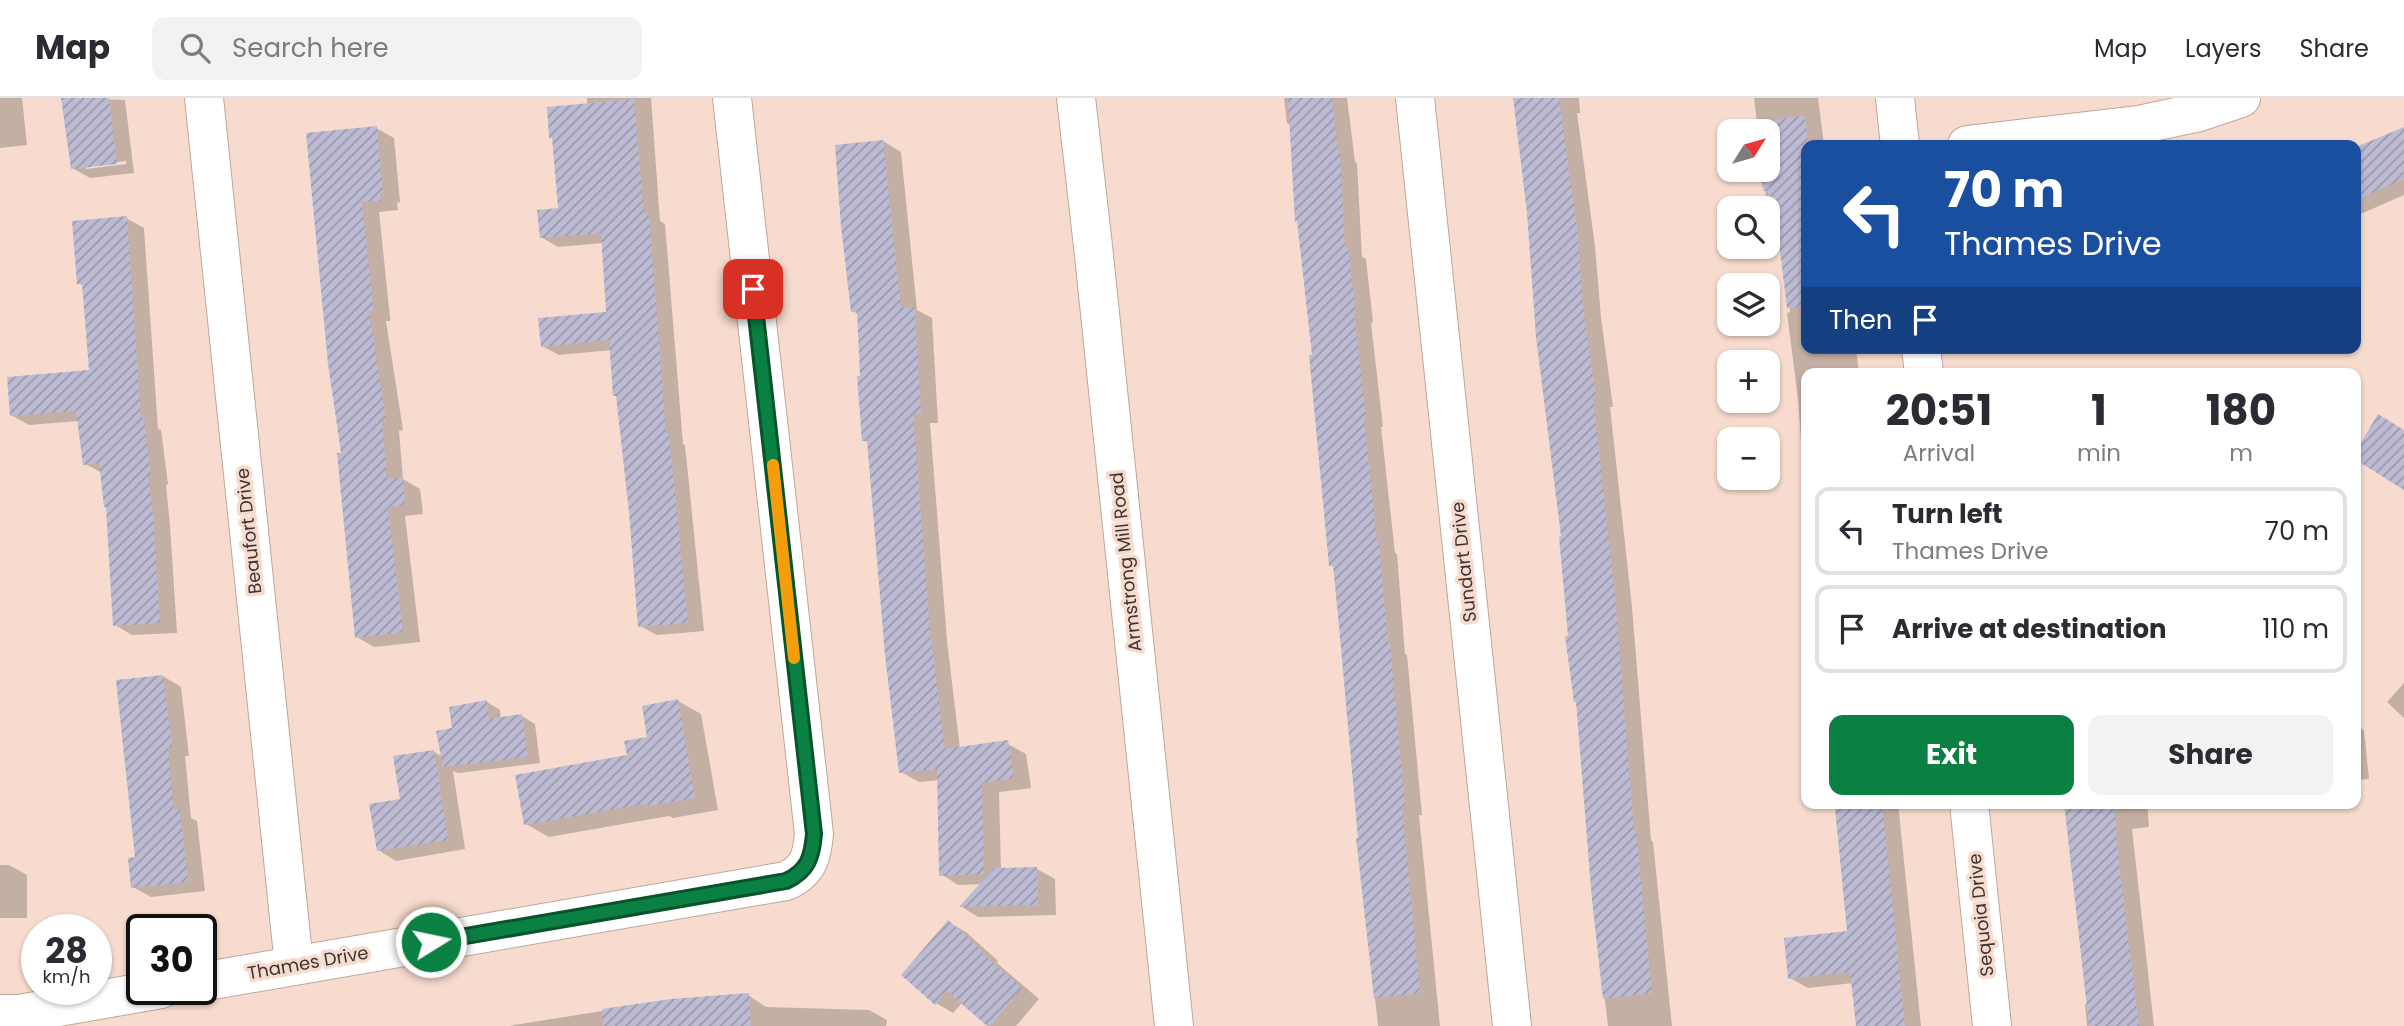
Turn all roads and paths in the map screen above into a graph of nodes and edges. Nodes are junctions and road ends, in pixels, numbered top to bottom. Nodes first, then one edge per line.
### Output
1 (204, 98) edge
2 (732, 98) edge
3 (1076, 98) edge
4 (1415, 98) edge
5 (1895, 98) edge
6 (2241, 98) edge
7 (1899, 140) edge
8 (2010, 140) edge
9 (1970, 809) edge
10 (294, 965) junction
11 (217, 979) edge
12 (126, 995) edge
13 (0, 1014) edge
14 (1174, 1026) edge
15 (1512, 1026) edge
16 (1992, 1026) edge

1 - 10 street, Beaufort Drive
2 - 10 street, Thames Drive
3 - 14 street, Armstrong Mill Road
4 - 15 street, Sundart Drive
5 - 7 street
6 - 8 street
9 - 16 street, Sequoia Drive
10 - 11 street, Thames Drive
12 - 13 street

